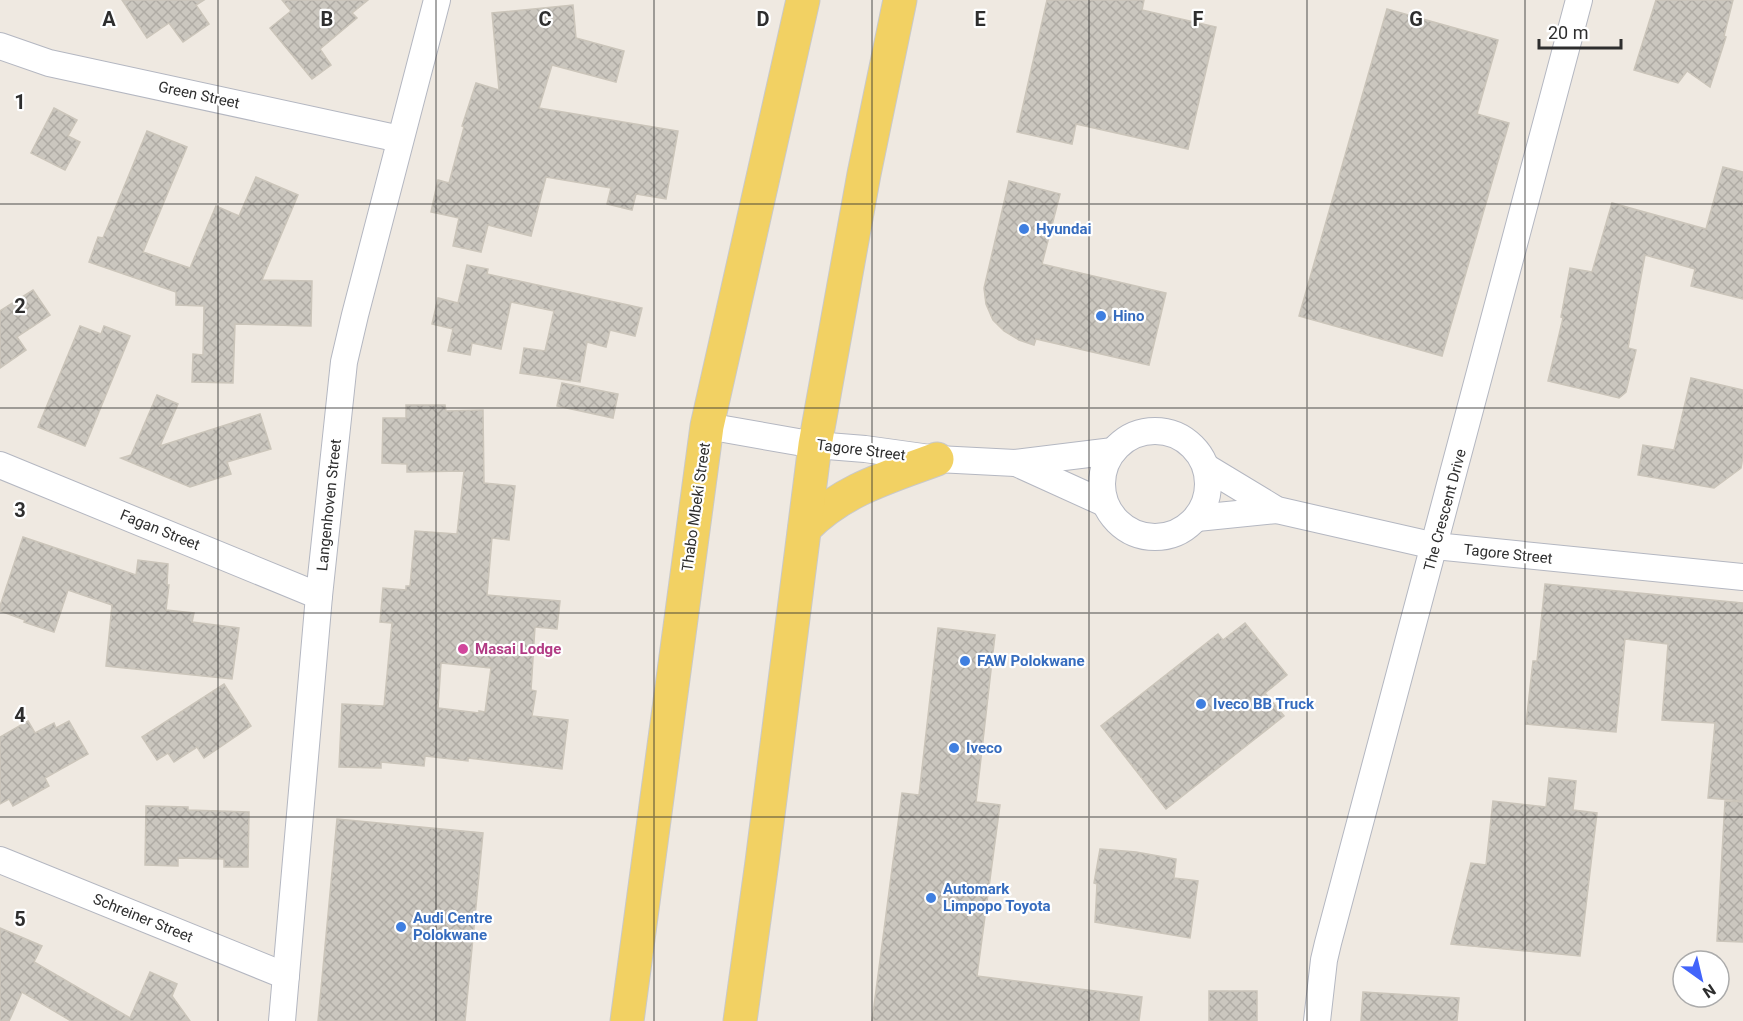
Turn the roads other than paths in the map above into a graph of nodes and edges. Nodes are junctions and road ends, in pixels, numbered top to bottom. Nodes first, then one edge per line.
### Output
1 (437, 0) edge
2 (803, 0) edge
3 (900, 0) edge
4 (1579, 0) edge
5 (0, 46) edge
6 (400, 139) junction
7 (707, 426) junction
8 (815, 445) junction
9 (1113, 451) junction
10 (937, 459) junction
11 (1015, 463) junction
12 (0, 465) edge
13 (1206, 467) junction
14 (1104, 503) junction
15 (1277, 510) junction
16 (1197, 518) junction
17 (805, 528) junction
18 (1435, 546) junction
19 (1743, 577) edge
20 (319, 596) junction
21 (0, 860) edge
22 (286, 976) junction
23 (282, 1021) edge
24 (627, 1021) edge
25 (740, 1021) edge
26 (1317, 1021) edge

1 - 6 street, Langenhoven Street
2 - 7 main road, Thabo Mbeki Street
3 - 8 main road
4 - 18 street, The Crescent Drive
5 - 6 street, Green Street
6 - 20 street, Langenhoven Street
7 - 8 street, Tagore Street
7 - 24 main road, Thabo Mbeki Street
8 - 10 street, Tagore Street
8 - 17 main road
9 - 11 street, Tagore Street
9 - 13 street, Tagore Street
9 - 14 street
10 - 11 street, Tagore Street
10 - 17 main road
11 - 14 street, Tagore Street
12 - 20 street, Fagan Street
13 - 15 street, Tagore Street
13 - 16 street
14 - 16 street, Tagore Street
15 - 16 street, Tagore Street
15 - 18 street, Tagore Street
17 - 25 main road
18 - 19 street, Tagore Street
18 - 26 street, The Crescent Drive
20 - 22 street, Langenhoven Street
21 - 22 street, Schreiner Street
22 - 23 street, Langenhoven Street

